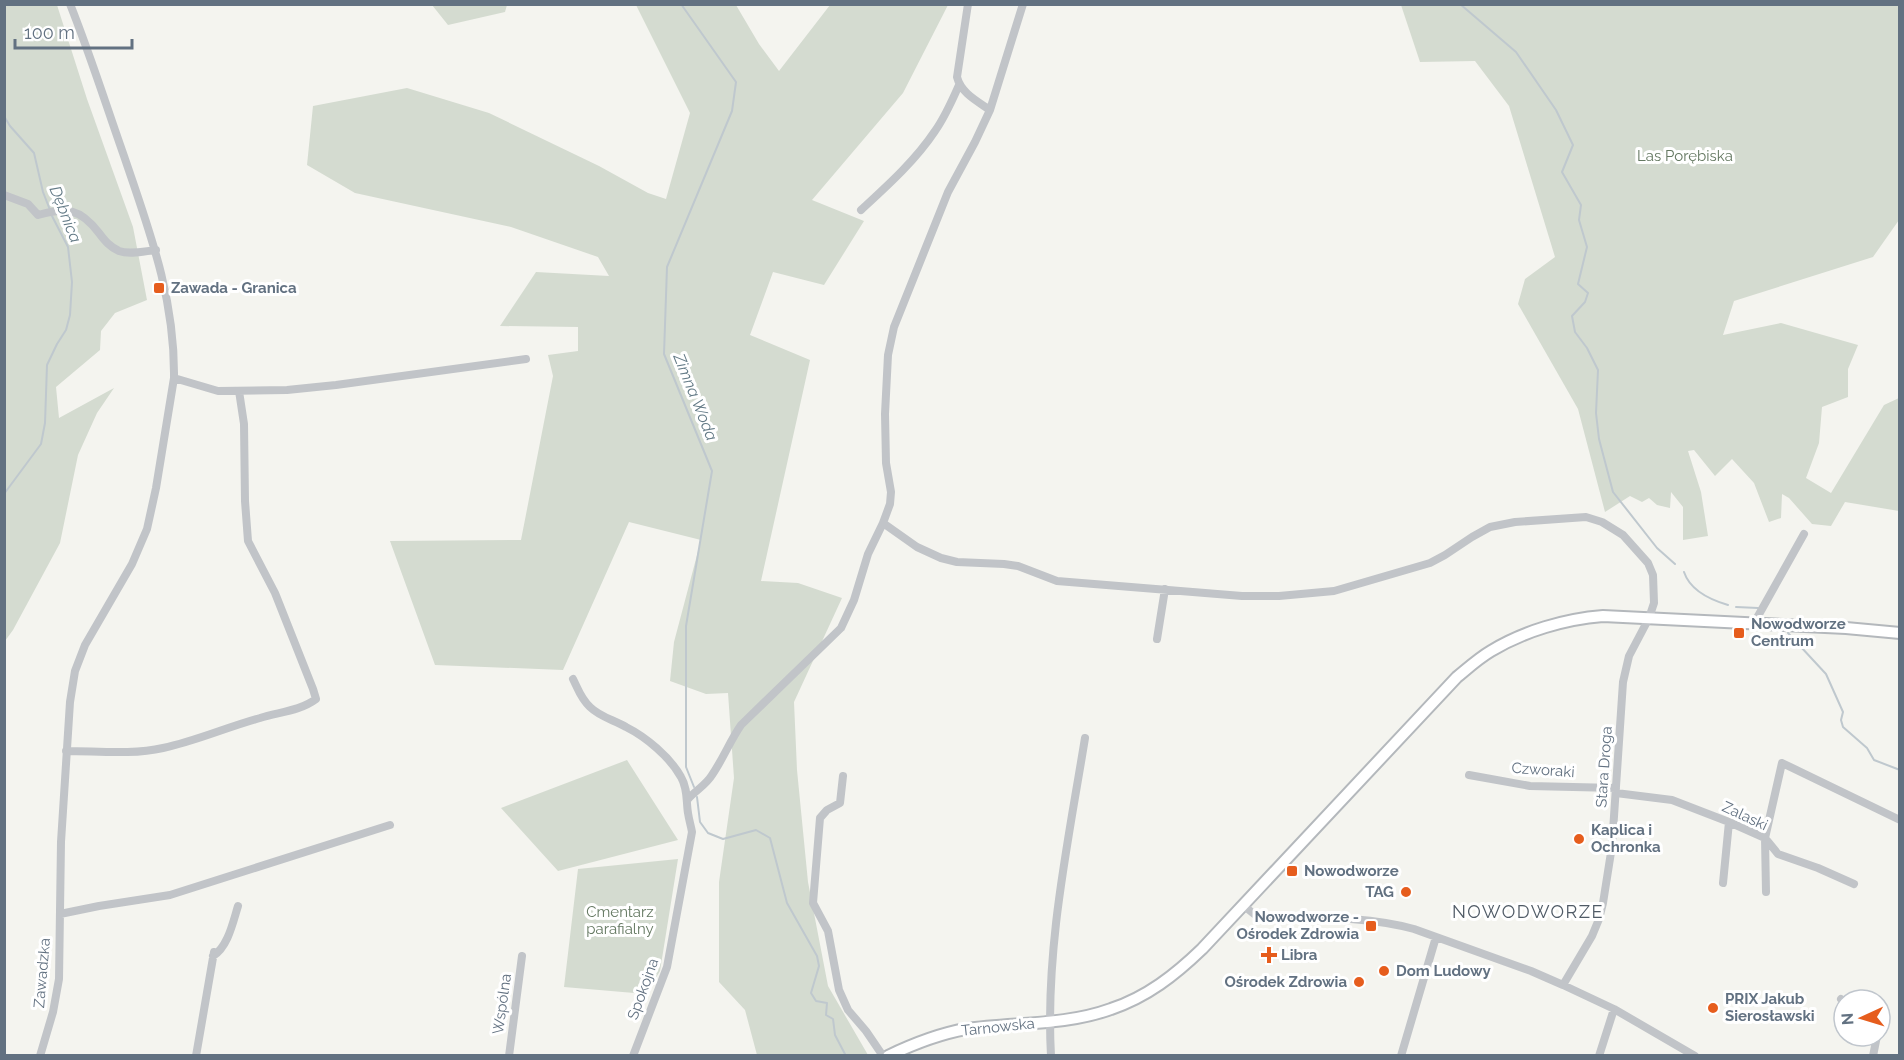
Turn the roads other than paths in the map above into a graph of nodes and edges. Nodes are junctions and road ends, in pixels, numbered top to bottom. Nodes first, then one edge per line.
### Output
1 (70, 4) edge
2 (968, 4) edge
3 (1023, 4) edge
4 (959, 85) junction
5 (990, 111) junction
6 (4, 195) edge
7 (861, 210) dead end
8 (156, 250) junction
9 (526, 359) dead end
10 (174, 378) junction
11 (238, 391) junction
12 (883, 523) junction
13 (1804, 534) dead end
14 (1166, 589) junction
15 (1649, 618) junction
16 (1753, 625) junction
17 (1899, 633) edge
18 (1157, 639) dead end
19 (573, 679) dead end
20 (1085, 738) dead end
21 (66, 751) junction
22 (1469, 775) dead end
23 (843, 776) dead end
24 (1616, 790) junction
25 (688, 799) junction
26 (1899, 820) edge
27 (1729, 822) junction
28 (390, 825) dead end
29 (1765, 838) junction
30 (1723, 883) dead end
31 (1854, 884) dead end
32 (1766, 892) dead end
33 (238, 906) dead end
34 (1244, 906) junction
35 (60, 914) junction
36 (1436, 937) junction
37 (522, 956) dead end
38 (1563, 985) junction
39 (1614, 1010) junction
40 (1049, 1022) junction
41 (40, 1056) edge
42 (196, 1056) edge
43 (509, 1056) edge
44 (633, 1056) edge
45 (883, 1056) edge
46 (888, 1056) edge
47 (1051, 1056) edge
48 (1401, 1056) edge
49 (1599, 1056) edge
50 (1695, 1056) edge

1 - 8 street, Zawadzka
2 - 4 street
3 - 5 street
4 - 5 street
4 - 7 street
5 - 12 street
6 - 8 street
8 - 10 street, Zawadzka
9 - 11 street
10 - 11 street
10 - 21 street, Zawadzka
11 - 21 street
12 - 14 street, Stara Droga
12 - 25 street
13 - 16 street
14 - 15 street, Stara Droga
14 - 18 street
15 - 16 main road, Tarnowska
15 - 24 street, Stara Droga
15 - 34 main road, Tarnowska
16 - 17 main road, Tarnowska
19 - 25 street, Spokojna
20 - 40 street
21 - 35 street, Zawadzka
22 - 24 street, Czworaki
23 - 45 street
24 - 27 street, Zalaski
24 - 38 street, Stara Droga
25 - 44 street, Spokojna
26 - 29 street
27 - 29 street, Zalaski
27 - 30 street
28 - 35 street
29 - 31 street, Zalaski
29 - 32 street
33 - 42 street
34 - 36 street
34 - 40 main road, Tarnowska
35 - 41 street, Zawadzka
36 - 38 street
36 - 48 street
37 - 43 street, Wspólna
38 - 39 street
39 - 49 street
39 - 50 street
40 - 46 main road, Tarnowska
40 - 47 street

